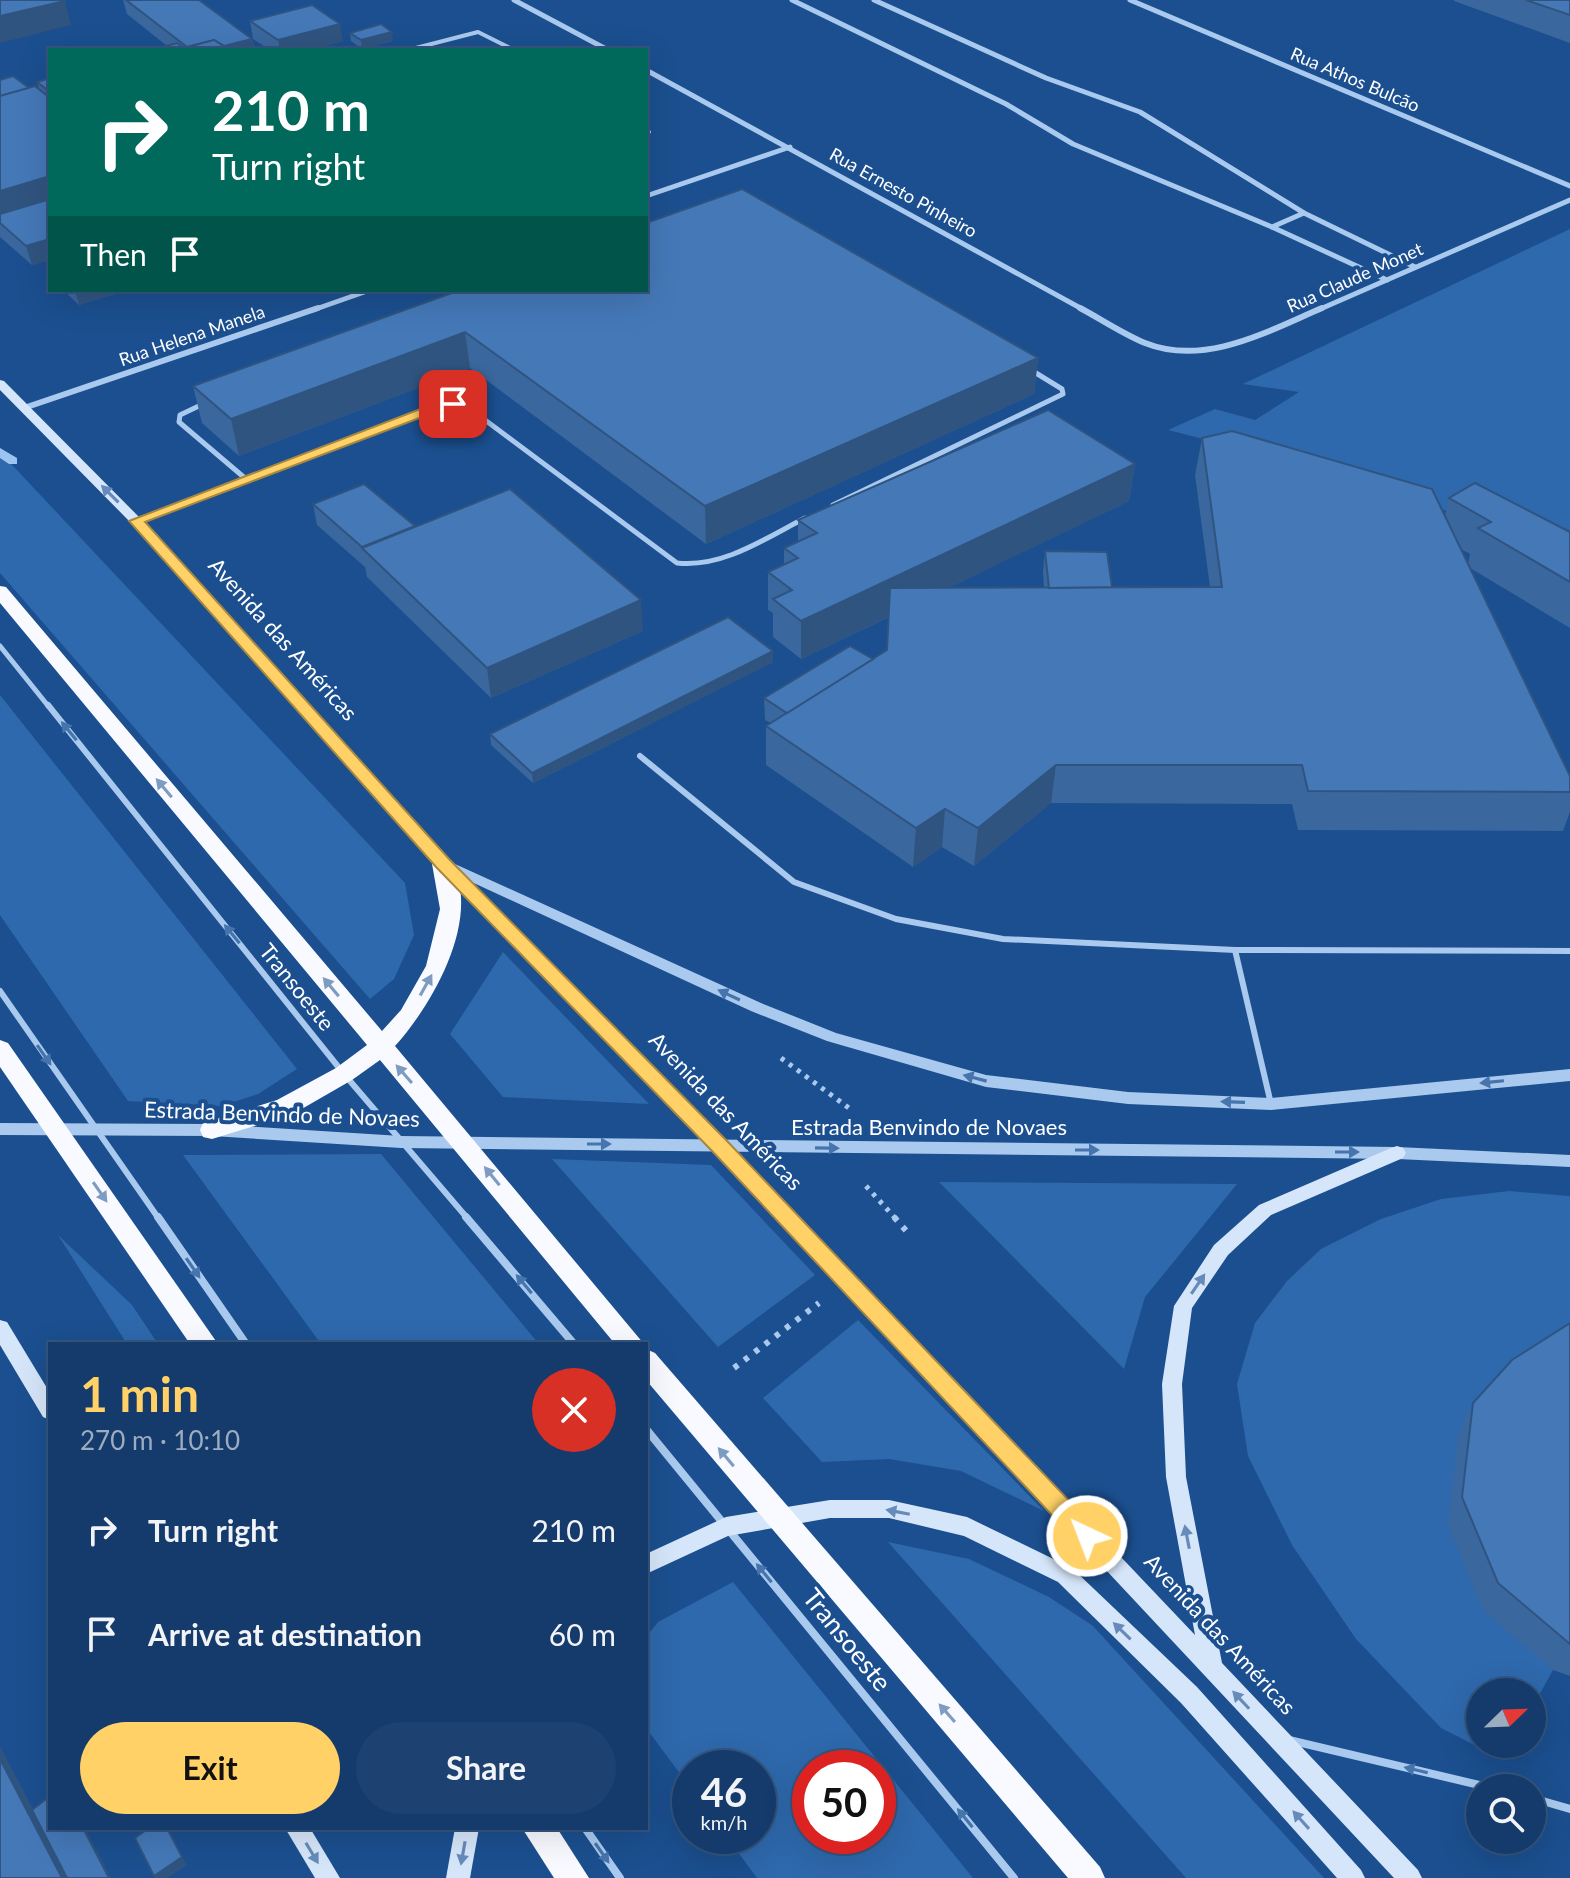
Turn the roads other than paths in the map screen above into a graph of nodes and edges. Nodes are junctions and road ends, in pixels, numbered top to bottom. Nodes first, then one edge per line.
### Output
1 (514, 0) edge
2 (792, 0) edge
3 (874, 0) edge
4 (1130, 0) edge
5 (416, 48) edge
6 (510, 48) edge
7 (604, 48) edge
8 (648, 71) edge
9 (790, 147) junction
10 (1570, 186) edge
11 (648, 195) edge
12 (1570, 200) edge
13 (1304, 213) junction
14 (1272, 227) junction
15 (1415, 267) junction
16 (1387, 280) junction
17 (364, 292) edge
18 (1145, 343) joint
19 (1027, 367) edge
20 (0, 383) edge
21 (203, 404) edge
22 (24, 408) junction
23 (246, 479) junction
24 (830, 506) edge
25 (816, 513) edge
26 (136, 521) junction
27 (0, 591) edge
28 (0, 646) edge
29 (640, 756) dead end
30 (443, 864) junction
31 (1235, 950) junction
32 (1570, 951) edge
33 (0, 991) edge
34 (381, 1047) junction
35 (0, 1049) edge
36 (344, 1074) junction
37 (1570, 1075) edge
38 (1271, 1104) junction
39 (56, 1128) junction
40 (0, 1129) edge
41 (96, 1130) junction
42 (212, 1130) junction
43 (401, 1142) junction
44 (465, 1143) junction
45 (721, 1147) junction
46 (1397, 1153) junction
47 (1570, 1161) edge
48 (0, 1328) edge
49 (204, 1342) edge
50 (245, 1342) edge
51 (572, 1342) edge
52 (629, 1342) edge
53 (0, 1355) edge
54 (648, 1363) edge
55 (25, 1368) junction
56 (48, 1408) edge
57 (648, 1431) edge
58 (776, 1517) junction
59 (726, 1527) junction
60 (648, 1563) edge
61 (1212, 1669) junction
62 (1276, 1736) junction
63 (1466, 1782) edge
64 (1546, 1802) edge
65 (1570, 1809) edge
66 (298, 1830) edge
67 (467, 1830) edge
68 (539, 1830) edge
69 (586, 1830) edge
70 (328, 1878) edge
71 (458, 1878) edge
72 (573, 1878) edge
73 (620, 1878) edge
74 (1014, 1878) edge
75 (1089, 1878) edge
76 (1353, 1878) edge
77 (1410, 1878) edge

1 - 7 street
2 - 14 street
3 - 13 street
4 - 10 street, Rua Athos Bulcão
5 - 6 lane
8 - 9 street, Rua Ernesto Pinheiro
9 - 11 street
9 - 18 street, Rua Ernesto Pinheiro
12 - 15 street, Rua Claude Monet
13 - 14 street
13 - 15 street
14 - 16 street
15 - 16 street, Rua Claude Monet
16 - 18 street, Rua Claude Monet
17 - 22 street, Rua Helena Manela
19 - 24 lane
20 - 22 main road, Avenida das Américas
21 - 23 lane
26 -> 22 main road, Avenida das Américas
23 - 25 lane
23 - 26 lane
26 - 30 main road, Avenida das Américas
34 -> 27 highway
36 -> 28 lane, Transoeste
29 - 31 lane
34 -> 30 highway
38 -> 30 street, Estrada Benvindo de Novaes
30 - 45 main road, Avenida das Américas
31 - 32 lane
31 - 38 lane
33 -> 41 lane
34 - 36 highway
44 -> 34 highway
35 - 39 highway
36 - 42 highway
36 - 43 lane, Transoeste
37 -> 38 street, Estrada Benvindo de Novaes
39 - 40 street, Estrada Benvindo de Novaes
39 - 41 street, Estrada Benvindo de Novaes
39 -> 49 highway
41 - 42 street, Estrada Benvindo de Novaes
41 -> 50 lane
42 - 43 street, Estrada Benvindo de Novaes
43 - 44 street, Estrada Benvindo de Novaes
51 -> 43 lane, Transoeste
44 -> 45 street, Estrada Benvindo de Novaes
52 -> 44 highway
45 -> 46 street, Estrada Benvindo de Novaes
45 - 61 main road, Avenida das Américas
46 - 47 street, Estrada Benvindo de Novaes
61 -> 46 main road
48 - 55 main road
53 - 55 main road
58 -> 54 highway
55 - 56 main road
57 - 59 lane, Transoeste
58 - 59 main road
75 -> 58 highway
76 -> 58 main road
59 - 60 main road
74 -> 59 lane, Transoeste
62 -> 61 main road, Avenida das Américas
63 -> 62 lane
62 - 77 main road, Avenida das Américas
64 - 65 lane
66 -> 70 main road
67 -> 71 main road
68 - 72 highway
69 -> 73 lane

